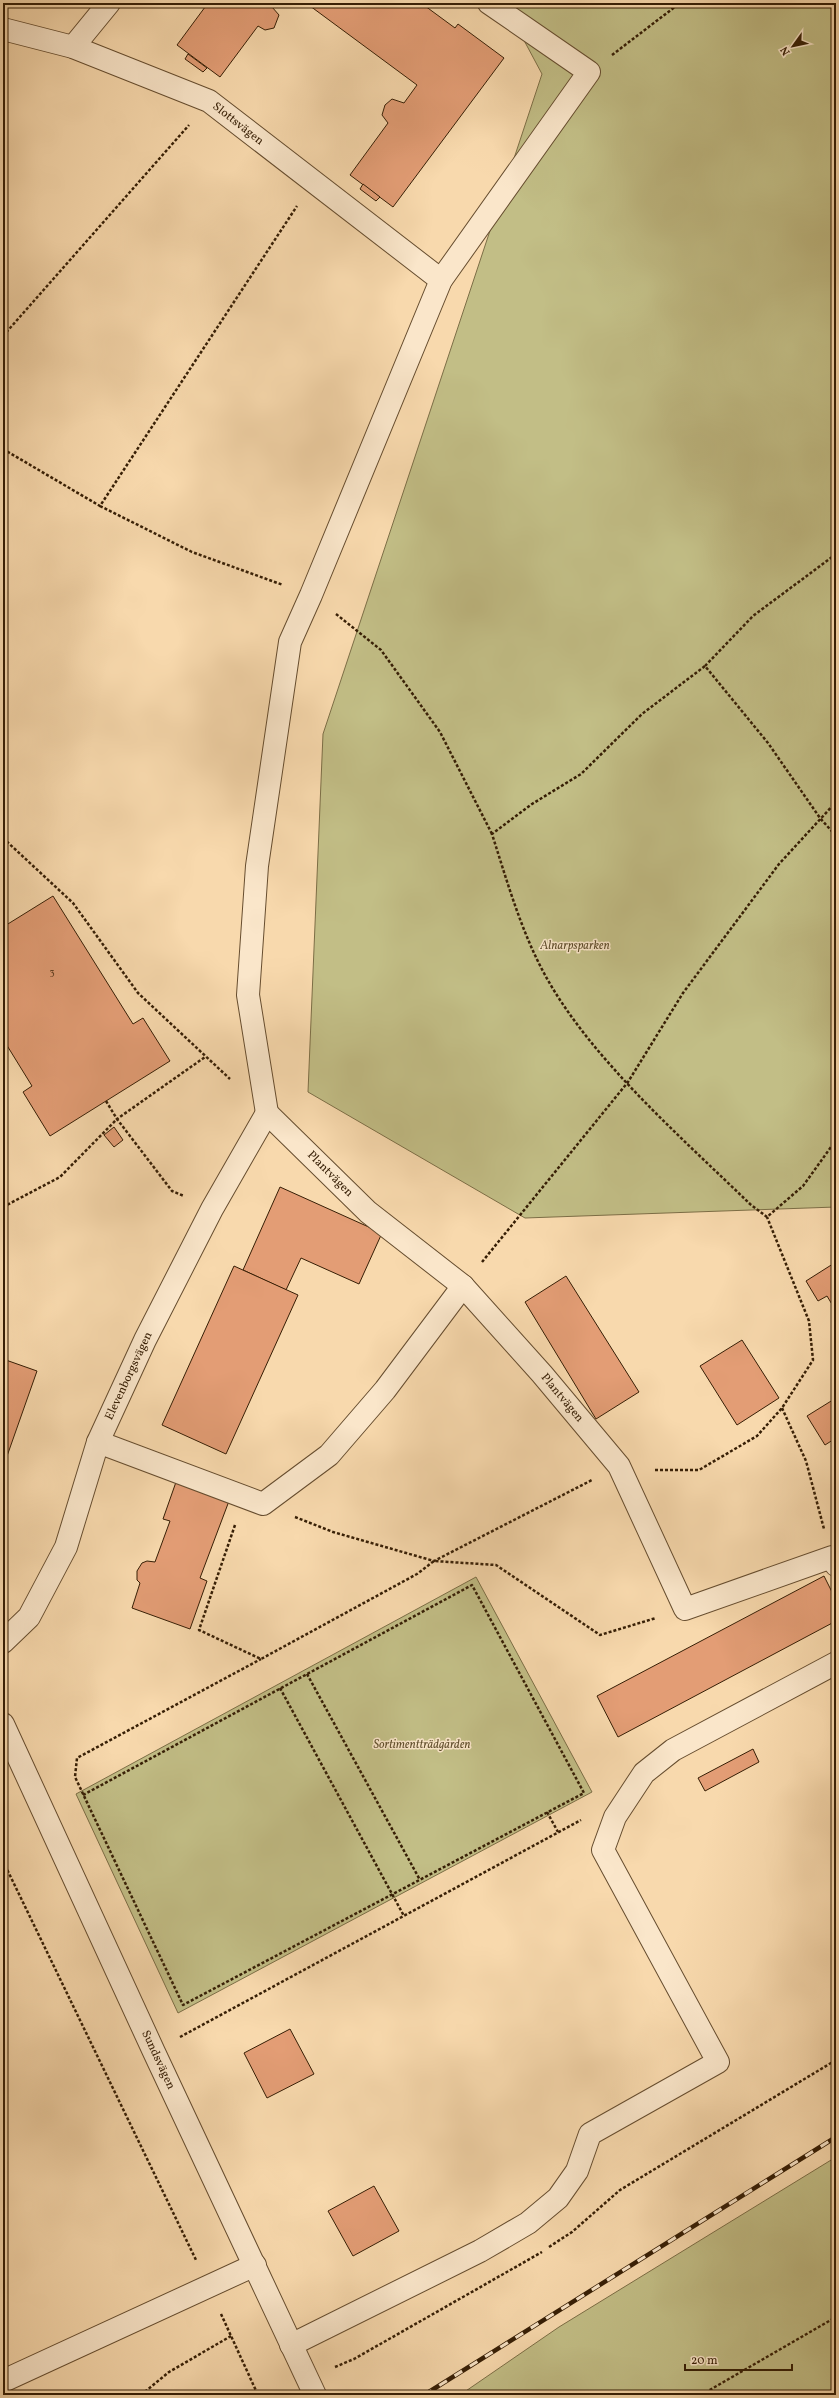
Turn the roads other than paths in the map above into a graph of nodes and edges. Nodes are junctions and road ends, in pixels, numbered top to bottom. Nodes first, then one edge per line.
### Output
1 (109, 3) edge
2 (490, 3) edge
3 (3, 29) edge
4 (73, 47) junction
5 (441, 280) junction
6 (268, 1113) junction
7 (463, 1286) junction
8 (98, 1442) junction
9 (834, 1561) edge
10 (3, 1642) edge
11 (836, 1663) edge
12 (3, 1724) edge
13 (254, 2265) junction
14 (292, 2345) junction
15 (3, 2381) edge
16 (315, 2395) edge

1 - 4 street
2 - 5 street
3 - 4 street, Slottsvägen
4 - 5 street, Slottsvägen
5 - 6 street
6 - 7 street, Plantvägen
6 - 8 street, Elevenborgsvägen
7 - 8 street
7 - 9 street, Plantvägen
8 - 10 street, Elevenborgsvägen
11 - 14 street
12 - 13 street, Sundsvägen
13 - 14 street, Sundsvägen
13 - 15 street
14 - 16 street, Sundsvägen

